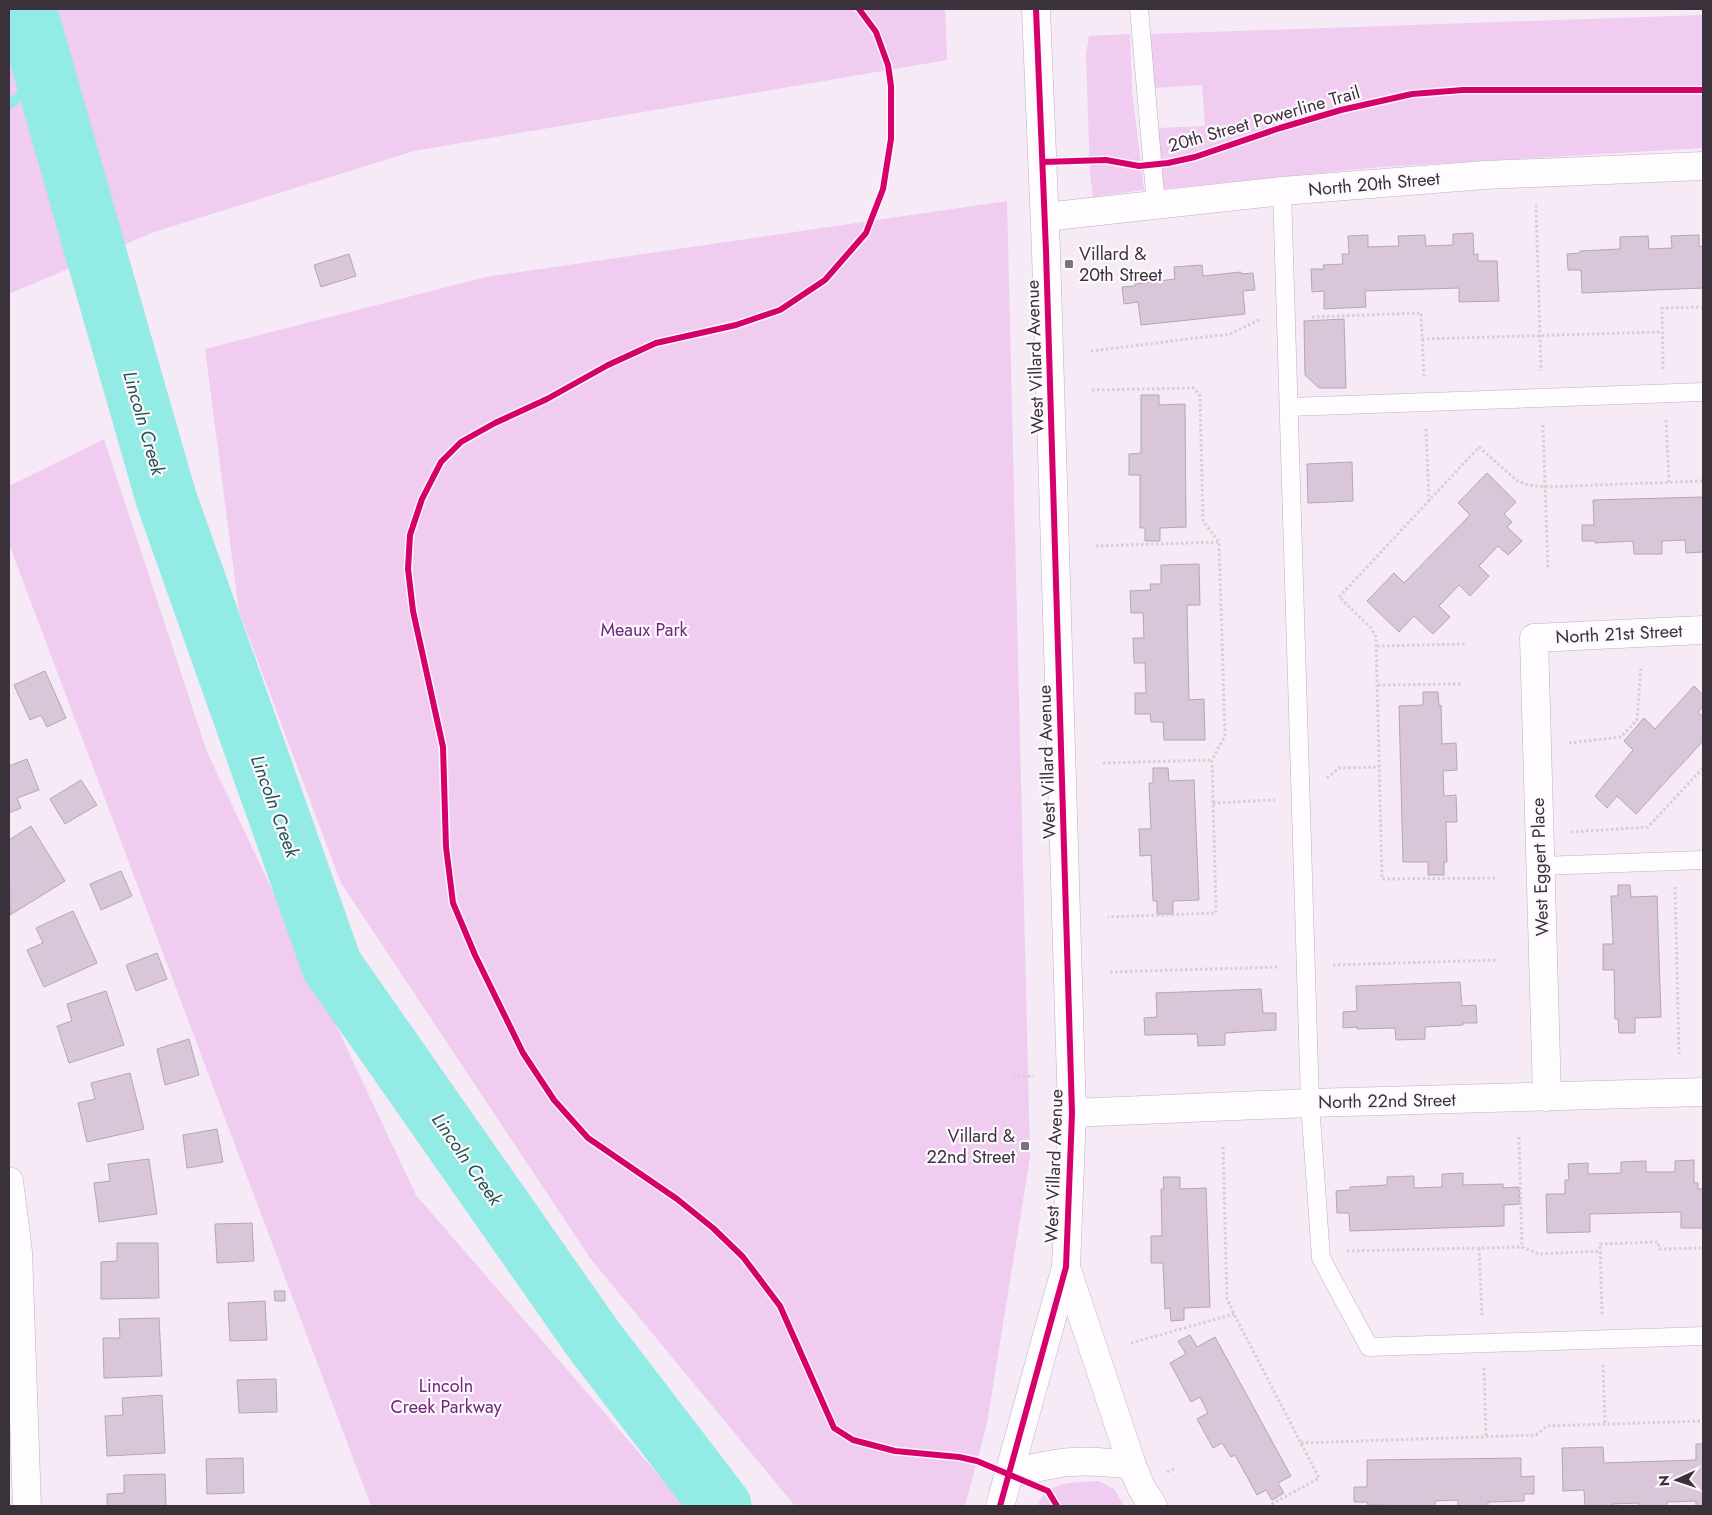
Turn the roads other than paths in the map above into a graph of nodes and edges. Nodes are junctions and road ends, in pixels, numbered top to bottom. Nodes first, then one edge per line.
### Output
1 (1036, 9) edge
2 (1138, 9) edge
3 (1703, 166) edge
4 (1282, 191) junction
5 (1156, 205) junction
6 (1045, 217) junction
7 (1703, 392) edge
8 (1288, 407) junction
9 (1703, 630) edge
10 (1534, 638) joint
11 (1703, 860) edge
12 (1540, 866) junction
13 (1703, 1092) edge
14 (1547, 1097) junction
15 (1310, 1103) junction
16 (1072, 1114) junction
17 (9, 1181) edge
18 (1066, 1267) junction
19 (1703, 1336) edge
20 (1132, 1465) junction
21 (1009, 1474) junction
22 (27, 1506) edge
23 (1000, 1506) edge
24 (1153, 1506) edge

1 - 6 street, West Villard Avenue
2 - 5 lane
3 - 4 street, North 20th Street
4 - 5 street, North 20th Street
4 - 8 lane
5 - 6 street, North 20th Street
6 - 16 street, West Villard Avenue
7 - 8 lane
8 - 15 lane
9 - 10 street, North 21st Street
10 - 12 street, West Eggert Place
11 - 12 lane
12 - 14 street, West Eggert Place
13 - 14 street, North 22nd Street
14 - 15 street, North 22nd Street
15 - 16 street, North 22nd Street
15 - 19 lane
16 - 18 street, West Villard Avenue
17 - 22 street
18 - 20 street
18 - 21 street, West Villard Avenue
20 - 21 street
20 - 24 street
21 - 23 street, West Villard Avenue

